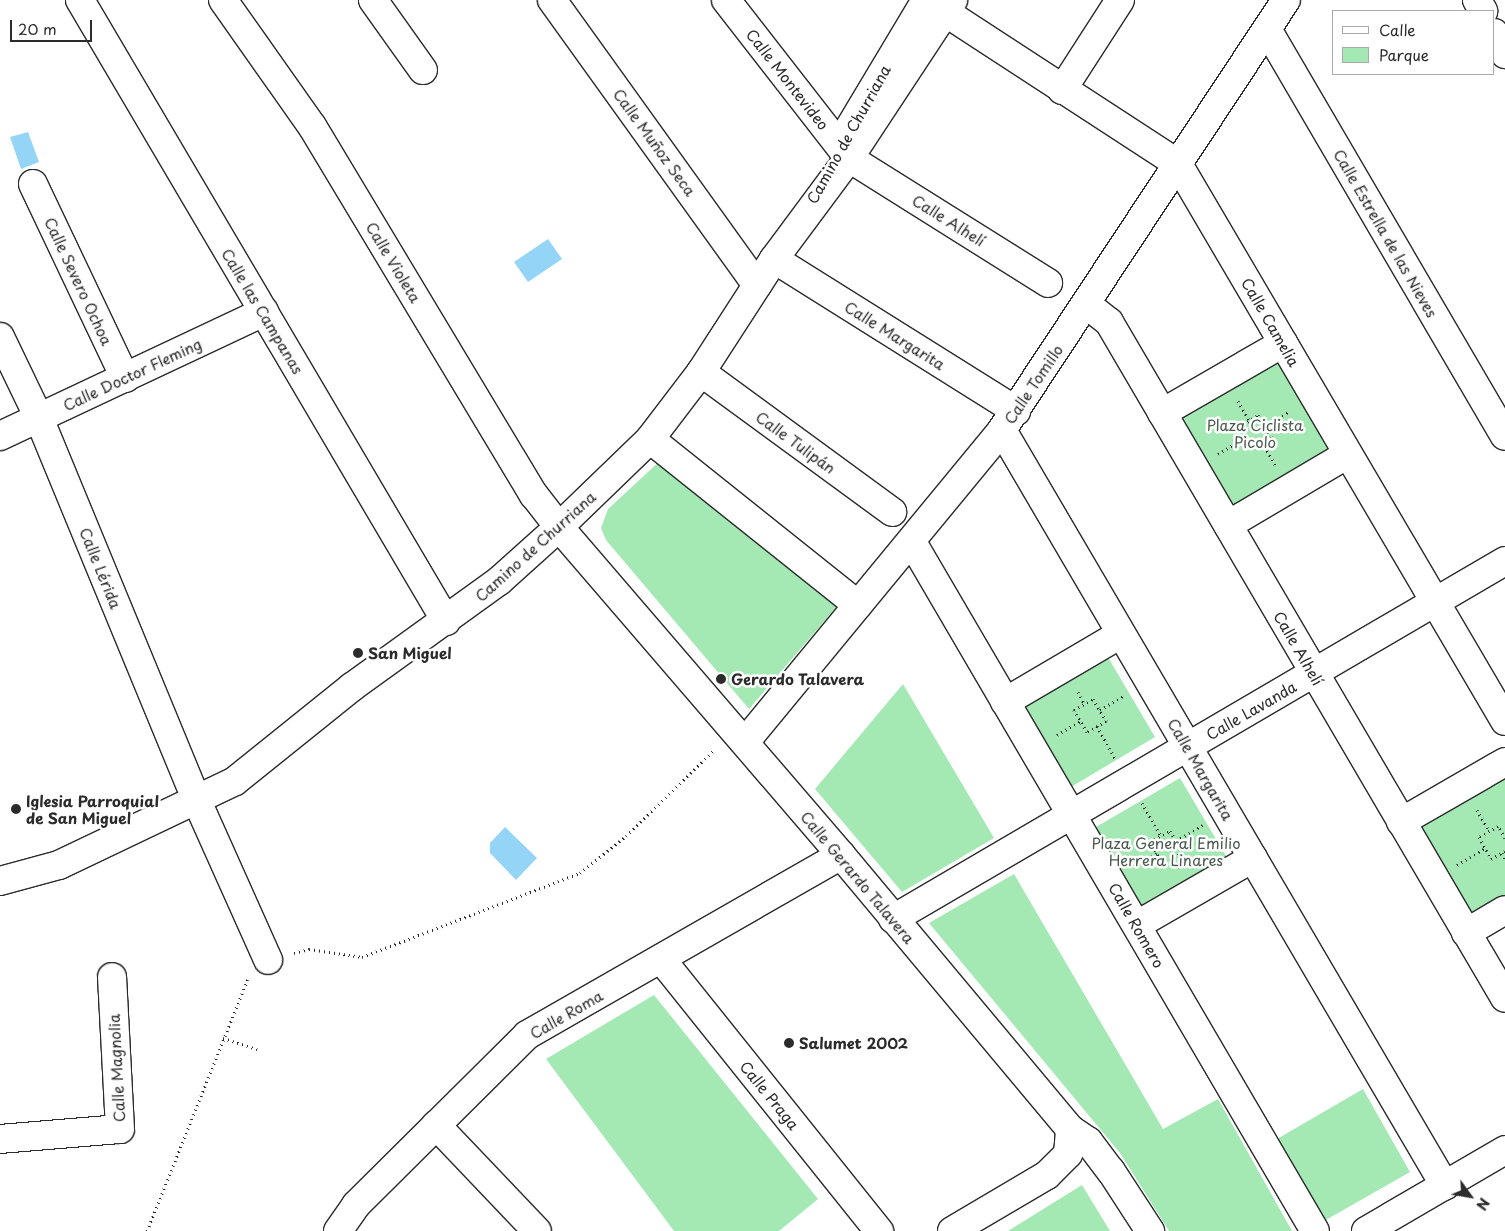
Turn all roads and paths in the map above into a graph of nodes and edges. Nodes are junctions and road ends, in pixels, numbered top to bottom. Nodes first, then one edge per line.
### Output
1 (80, 0) edge
2 (223, 0) edge
3 (373, 0) edge
4 (552, 0) edge
5 (726, 0) edge
6 (1120, 0) edge
7 (1286, 0) edge
8 (935, 2) edge
9 (1267, 29) junction
10 (1495, 35) edge
11 (1505, 54) edge
12 (422, 70) dead end
13 (1062, 90) junction
14 (844, 152) junction
15 (1178, 164) junction
16 (33, 184) dead end
17 (774, 259) junction
18 (1048, 283) dead end
19 (757, 285) junction
20 (1086, 304) junction
21 (264, 312) junction
22 (0, 337) edge
23 (1283, 343) junction
24 (701, 372) junction
25 (125, 378) junction
26 (1162, 413) junction
27 (39, 418) junction
28 (1009, 420) junction
29 (0, 436) edge
30 (1505, 436) edge
31 (1271, 437) joint
32 (650, 439) junction
33 (1348, 454) junction
34 (892, 512) dead end
35 (1228, 525) junction
36 (559, 527) junction
37 (912, 542) junction
38 (1505, 561) edge
39 (1435, 602) junction
40 (858, 604) junction
41 (446, 621) junction
42 (1122, 634) junction
43 (1313, 674) junction
44 (1132, 691) dead end
45 (1005, 702) junction
46 (1100, 710) junction
47 (1505, 721) edge
48 (1097, 726) junction
49 (739, 736) junction
50 (1188, 747) junction
51 (1505, 762) edge
52 (1118, 764) dead end
53 (1138, 796) dead end
54 (197, 801) junction
55 (1073, 814) junction
56 (1210, 821) dead end
57 (1401, 822) junction
58 (1161, 836) junction
59 (1505, 837) edge
60 (1176, 841) junction
61 (1503, 852) edge
62 (841, 855) junction
63 (1253, 858) junction
64 (1505, 859) edge
65 (0, 881) edge
66 (1505, 910) edge
67 (893, 919) junction
68 (1137, 925) junction
69 (1466, 933) junction
70 (661, 959) junction
71 (268, 960) junction
72 (112, 977) dead end
73 (1505, 998) edge
74 (223, 1038) junction
75 (257, 1049) dead end
76 (436, 1125) junction
77 (1070, 1129) junction
78 (0, 1138) edge
79 (1505, 1150) edge
80 (1445, 1186) junction
81 (147, 1231) edge
82 (338, 1231) edge
83 (538, 1231) edge
84 (878, 1231) edge
85 (952, 1231) edge
86 (1150, 1231) edge
87 (1315, 1231) edge
88 (1366, 1231) edge

1 - 21 street, Calle las Campanas
2 - 36 street, Calle Violeta
3 - 12 street
4 - 19 street, Calle Muñoz Seca
5 - 14 street, Calle Montevideo
6 - 13 street
7 - 9 street, Calle Tomillo
8 - 13 street, Calle Camelia
8 - 14 street, Camino de Churriana
8 - 14 street, Camino de Churriana
9 - 15 street, Calle Tomillo
9 - 30 street, Calle Estrella de las Nieves
10 - 11 street
13 - 15 street, Calle Camelia
14 - 17 street, Camino de Churriana
14 - 18 street, Calle Alhelí
15 - 20 street, Calle Tomillo
15 - 23 street, Calle Camelia
16 - 25 street, Calle Severo Ochoa
17 - 19 street, Camino de Churriana
17 - 28 street, Calle Margarita
19 - 24 street, Camino de Churriana
20 - 26 street, Calle Alhelí
20 - 28 street, Calle Tomillo
21 - 25 street, Calle Doctor Fleming
21 - 41 street, Calle las Campanas
22 - 27 street, Calle Lérida
23 - 26 street
23 - 33 street, Calle Camelia
24 - 32 street, Camino de Churriana
24 - 34 street, Calle Tulipán
25 - 27 street, Calle Doctor Fleming
26 - 35 street, Calle Alhelí
27 - 29 street, Calle Doctor Fleming
27 - 54 street, Calle Lérida
28 - 37 street, Calle Tomillo
28 - 42 street, Calle Margarita
31 - 31 path
32 - 36 street, Camino de Churriana
32 - 40 street
33 - 35 street
33 - 39 street, Calle Camelia
35 - 43 street, Calle Alhelí
36 - 41 street, Camino de Churriana
36 - 49 street, Calle Gerardo Talavera
37 - 40 street, Calle Tomillo
37 - 45 street, Calle Romero
38 - 39 street, Calle Lavanda
39 - 43 street, Calle Lavanda
39 - 47 street, Calle Camelia
40 - 49 street, Calle Tomillo
41 - 54 street, Camino de Churriana
42 - 45 street
42 - 50 street, Calle Margarita
43 - 50 street, Calle Lavanda
43 - 57 street, Calle Alhelí
44 - 46 path
45 - 55 street, Calle Romero
46 - 48 path
46 - 48 path
48 - 52 path
49 - 62 street, Calle Gerardo Talavera
49 - 71 path
50 - 55 street, Calle Lavanda
50 - 63 street, Calle Margarita
51 - 57 street
53 - 58 path
54 - 65 street, Camino de Churriana
54 - 71 street, Calle Lérida
55 - 67 street, Calle Lavanda
55 - 68 street, Calle Romero
56 - 60 path
57 - 69 street, Calle Alhelí
58 - 60 path
58 - 60 path
59 - 61 path
61 - 64 path
62 - 67 street, Calle Gerardo Talavera
62 - 70 street, Calle Roma
63 - 68 street
63 - 80 street, Calle Margarita
66 - 69 street
67 - 77 street, Calle Gerardo Talavera
68 - 87 street, Calle Romero
69 - 73 street, Calle Alhelí
70 - 76 street, Calle Roma
70 - 84 street, Calle Praga
71 - 74 path
72 - 78 street, Calle Magnolia
74 - 75 path
74 - 81 path
76 - 82 street, Calle Roma
76 - 83 street
77 - 85 street
77 - 86 street, Calle Gerardo Talavera
79 - 80 street
80 - 88 street

